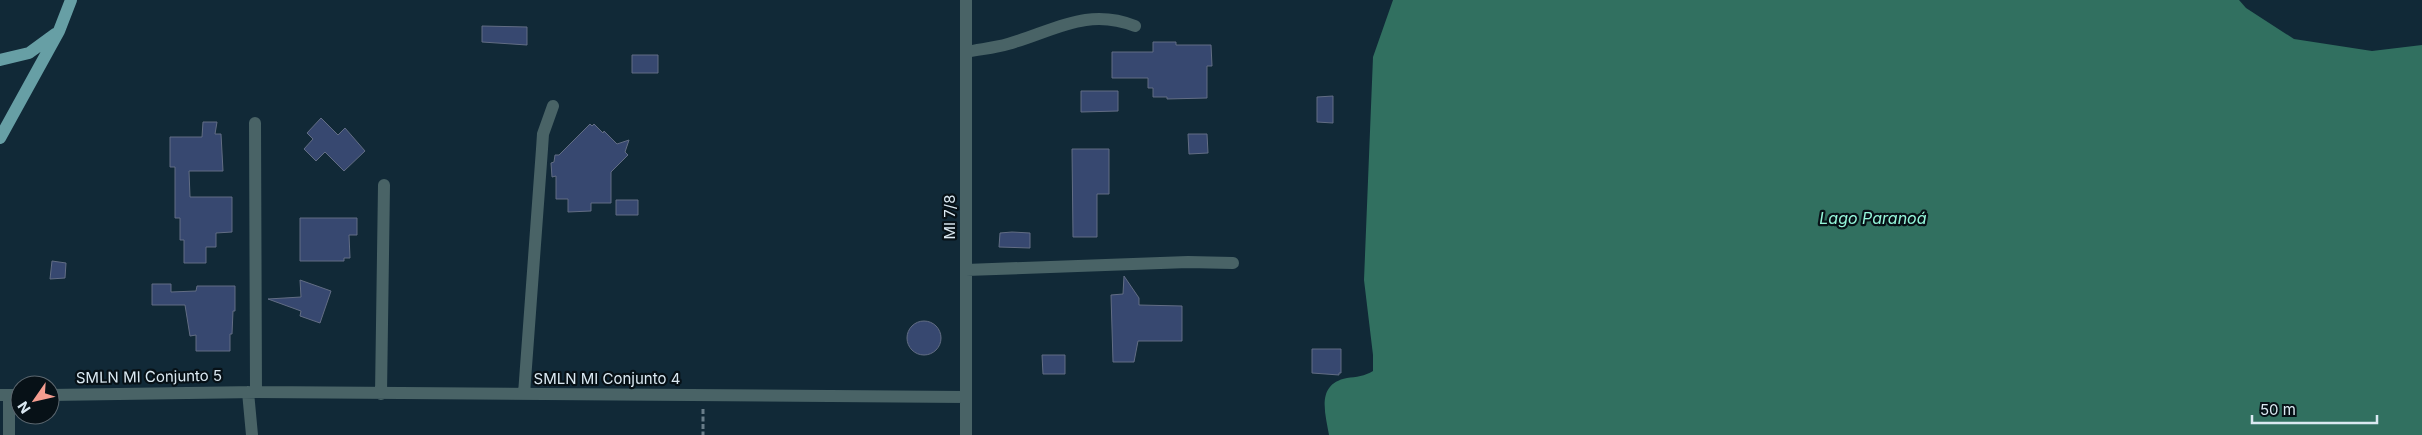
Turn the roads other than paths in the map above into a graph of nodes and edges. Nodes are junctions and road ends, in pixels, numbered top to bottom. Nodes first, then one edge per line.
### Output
1 (71, 0) edge
2 (966, 0) edge
3 (1135, 26) dead end
4 (59, 30) junction
5 (966, 52) junction
6 (0, 60) edge
7 (553, 106) dead end
8 (254, 124) dead end
9 (0, 138) edge
10 (384, 185) dead end
11 (1232, 263) dead end
12 (966, 270) junction
13 (252, 392) junction
14 (60, 394) edge
15 (381, 394) junction
16 (524, 394) junction
17 (10, 395) edge
18 (966, 397) junction
19 (9, 435) edge
20 (252, 435) edge
21 (966, 435) edge

1 - 4 main road
2 - 5 street, MI 7/8
3 - 5 street
4 - 6 main road
4 - 9 main road
5 - 12 street, MI 7/8
7 - 16 street
8 - 13 street
10 - 15 street
11 - 12 street
12 - 18 street, MI 7/8
13 - 14 street, SMLN MI Conjunto 5
13 - 15 street, SMLN MI Conjunto 4
13 - 20 street
15 - 16 street, SMLN MI Conjunto 4
16 - 18 street, SMLN MI Conjunto 4
17 - 19 street
18 - 21 street, MI 7/8

